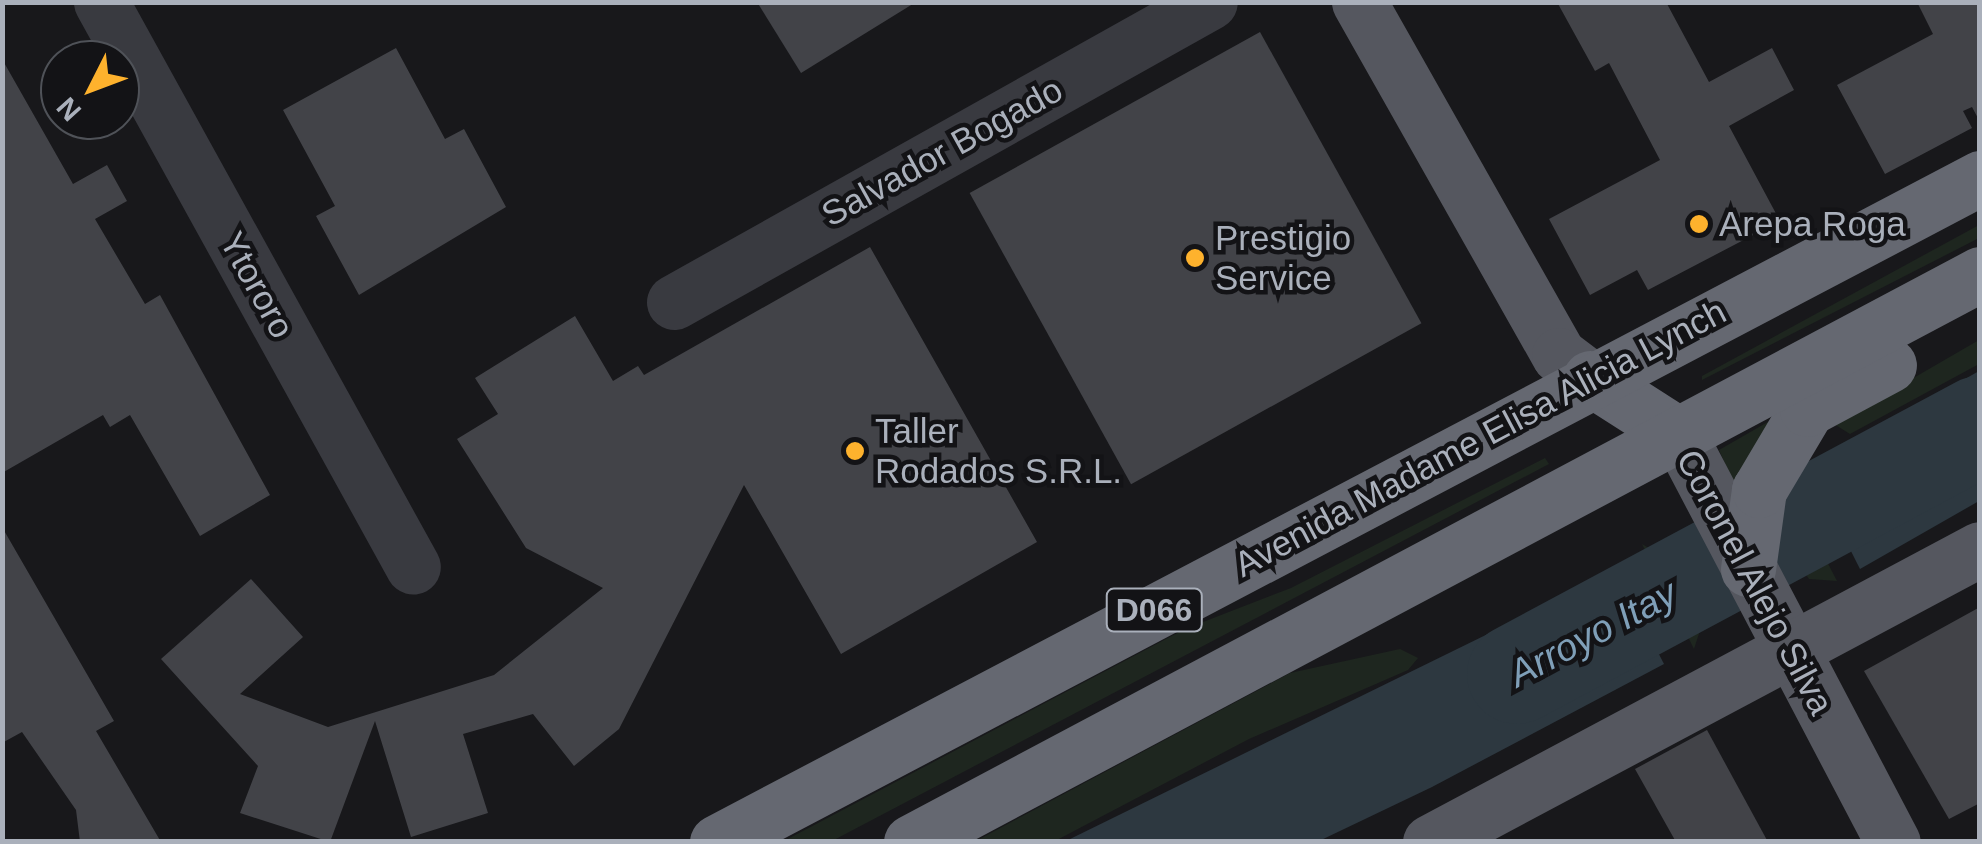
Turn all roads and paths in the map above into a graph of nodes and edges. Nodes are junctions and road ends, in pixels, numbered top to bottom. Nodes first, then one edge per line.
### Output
1 (101, 2) edge
2 (1210, 2) edge
3 (1359, 2) edge
4 (1980, 178) edge
5 (1980, 274) edge
6 (674, 302) dead end
7 (1980, 317) edge
8 (1590, 378) junction
9 (1679, 436) junction
10 (1980, 549) edge
11 (413, 566) dead end
12 (1770, 612) junction
13 (717, 842) edge
14 (911, 842) edge
15 (1430, 842) edge
16 (1893, 842) edge

1 - 11 street, Ytororo
2 - 6 street, Salvador Bogado
3 - 8 main road, Coronel Alejo Silva
4 - 8 highway, Avenida Madame Elisa Alicia Lynch / D066
5 - 9 highway, D066
7 - 12 highway
8 - 9 highway, Coronel Alejo Silva
8 - 13 highway, Avenida Madame Elisa Alicia Lynch / D066
9 - 12 main road, Coronel Alejo Silva
9 - 14 highway, D066
10 - 12 main road
12 - 15 main road
12 - 16 main road, Coronel Alejo Silva

